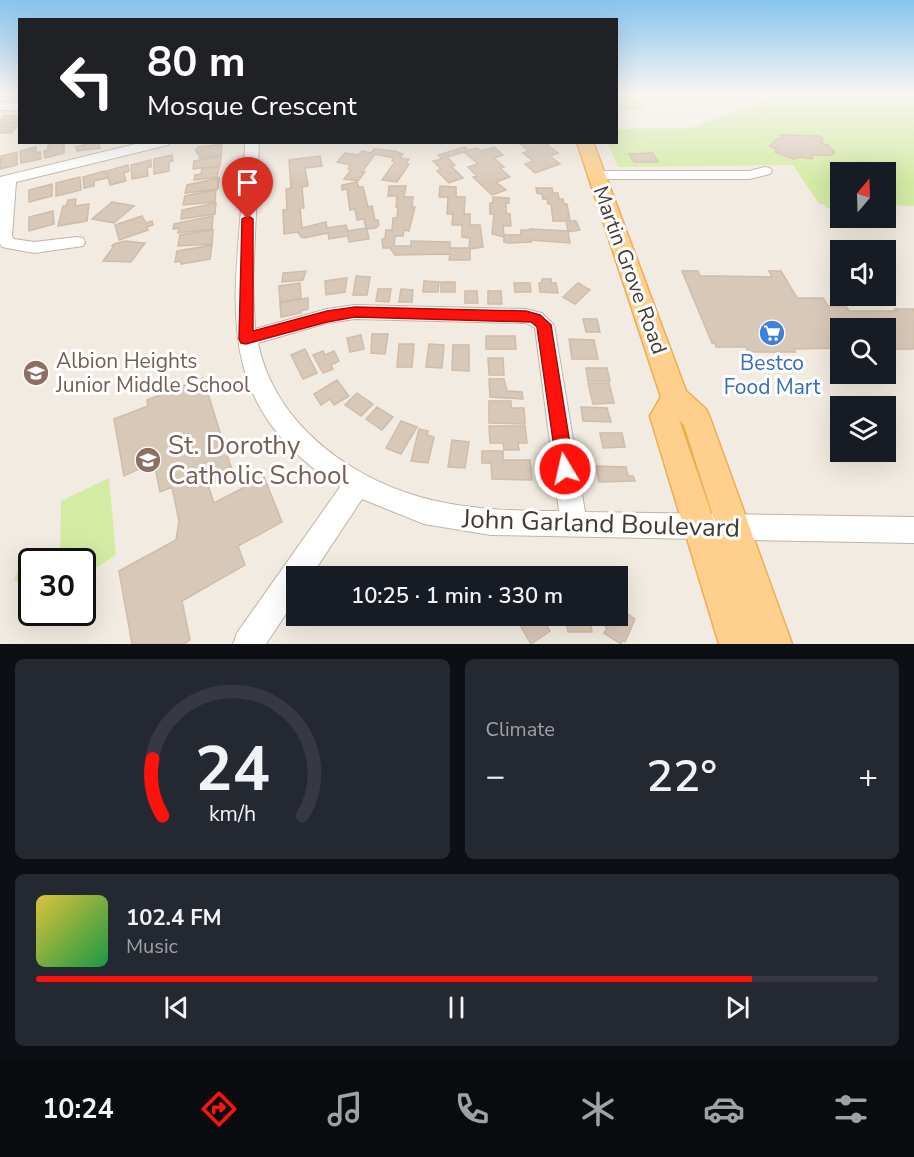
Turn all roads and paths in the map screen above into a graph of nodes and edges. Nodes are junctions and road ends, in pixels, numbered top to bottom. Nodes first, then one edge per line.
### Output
1 (148, 144) edge
2 (252, 144) edge
3 (586, 144) edge
4 (126, 147) edge
5 (765, 171) dead end
6 (596, 176) junction
7 (4, 180) edge
8 (77, 242) dead end
9 (246, 339) junction
10 (675, 398) junction
11 (357, 484) junction
12 (574, 525) junction
13 (701, 528) junction
14 (735, 528) junction
15 (914, 530) edge
16 (248, 644) edge
17 (738, 644) edge
18 (773, 644) edge

1 - 4 street
2 - 9 street, John Garland Boulevard
3 - 6 main road, Martin Grove Road
4 - 7 street
5 - 6 street
6 - 10 main road, Martin Grove Road
7 - 8 street
9 - 11 street, John Garland Boulevard
9 - 12 street
10 - 13 main road
10 - 14 main road, Martin Grove Road
11 - 12 street, John Garland Boulevard
11 - 16 street
12 - 13 street, John Garland Boulevard
13 - 14 street, John Garland Boulevard
13 - 17 main road
14 - 15 street, John Garland Boulevard
14 - 18 main road, Martin Grove Road

